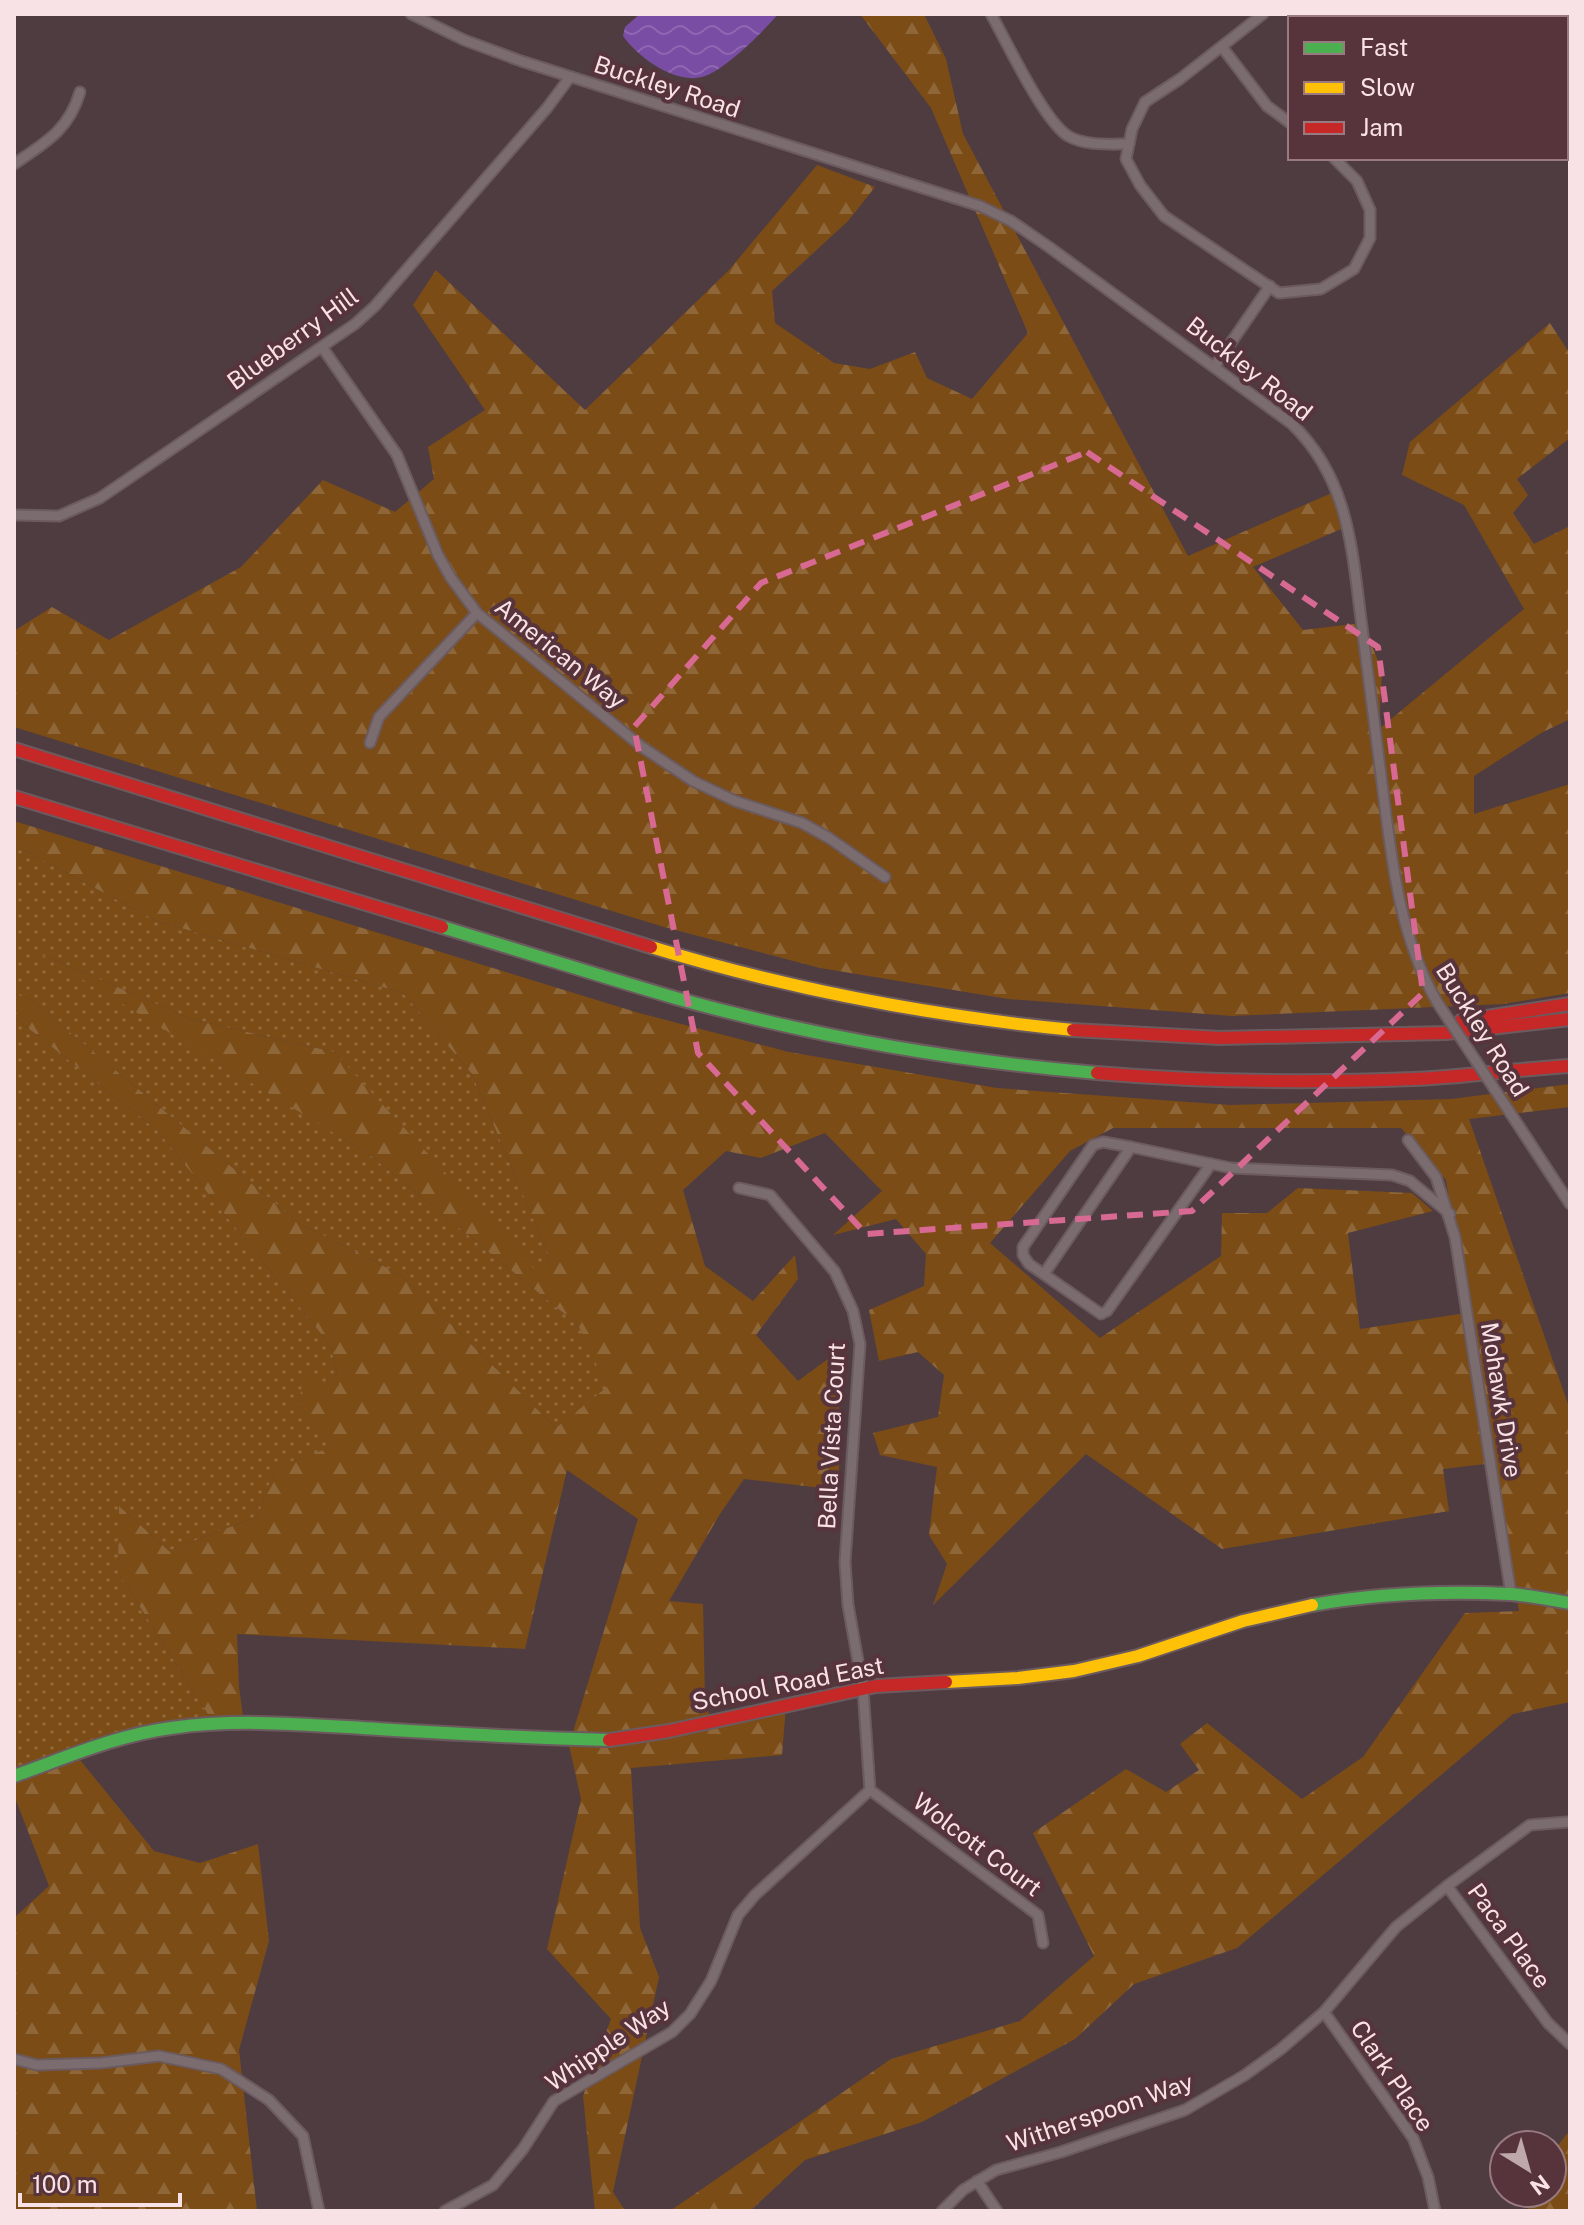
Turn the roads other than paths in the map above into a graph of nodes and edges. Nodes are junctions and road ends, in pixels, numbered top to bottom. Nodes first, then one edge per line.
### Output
1 (411, 14) edge
2 (991, 14) edge
3 (1263, 14) edge
4 (1222, 47) junction
5 (570, 77) junction
6 (80, 92) dead end
7 (1288, 122) edge
8 (1129, 144) junction
9 (1336, 160) edge
10 (14, 164) edge
11 (1270, 286) junction
12 (322, 347) junction
13 (1215, 366) junction
14 (14, 515) edge
15 (477, 613) junction
16 (370, 743) dead end
17 (14, 749) edge
18 (14, 797) edge
19 (885, 877) dead end
20 (1570, 1004) edge
21 (1570, 1019) edge
22 (1414, 1032) junction
23 (1570, 1064) edge
24 (1408, 1140) dead end
25 (1131, 1147) junction
26 (1211, 1164) junction
27 (739, 1188) dead end
28 (1570, 1204) edge
29 (1450, 1214) junction
30 (1044, 1274) junction
31 (1511, 1594) junction
32 (1570, 1603) edge
33 (863, 1689) junction
34 (14, 1776) edge
35 (870, 1790) junction
36 (1567, 1822) dead end
37 (1447, 1886) junction
38 (1043, 1943) dead end
39 (1324, 2012) junction
40 (1570, 2044) edge
41 (14, 2059) edge
42 (977, 2181) junction
43 (319, 2211) edge
44 (445, 2211) edge
45 (942, 2211) edge
46 (997, 2211) edge
47 (1435, 2211) edge

1 - 5 street, Buckley Road
2 - 8 street
3 - 4 street
4 - 7 street
4 - 8 street
5 - 12 street, Blueberry Hill
5 - 13 street, Buckley Road
6 - 10 street
8 - 11 street
9 - 11 street
11 - 13 street
12 - 14 street, Blueberry Hill
12 - 15 street, American Way
13 - 28 street, Buckley Road, bridge
15 - 16 street
15 - 19 street, American Way
17 - 22 main road
18 - 23 main road
20 - 22 main road
21 - 22 main road
24 - 29 street, Mohawk Drive
25 - 26 street
25 - 30 street
25 - 30 street
26 - 29 street
26 - 30 street
27 - 33 street, Bella Vista Court
29 - 31 street, Mohawk Drive
31 - 32 main road, School Road East
31 - 33 main road, School Road East
33 - 34 main road, School Road East
33 - 35 street, Bella Vista Court
35 - 38 street, Wolcott Court
35 - 44 street, Whipple Way
36 - 37 street, Witherspoon Way
37 - 39 street, Witherspoon Way
37 - 40 street, Paca Place
39 - 42 street, Witherspoon Way
39 - 47 street, Clark Place
41 - 43 street
42 - 45 street, Witherspoon Way
42 - 46 street

